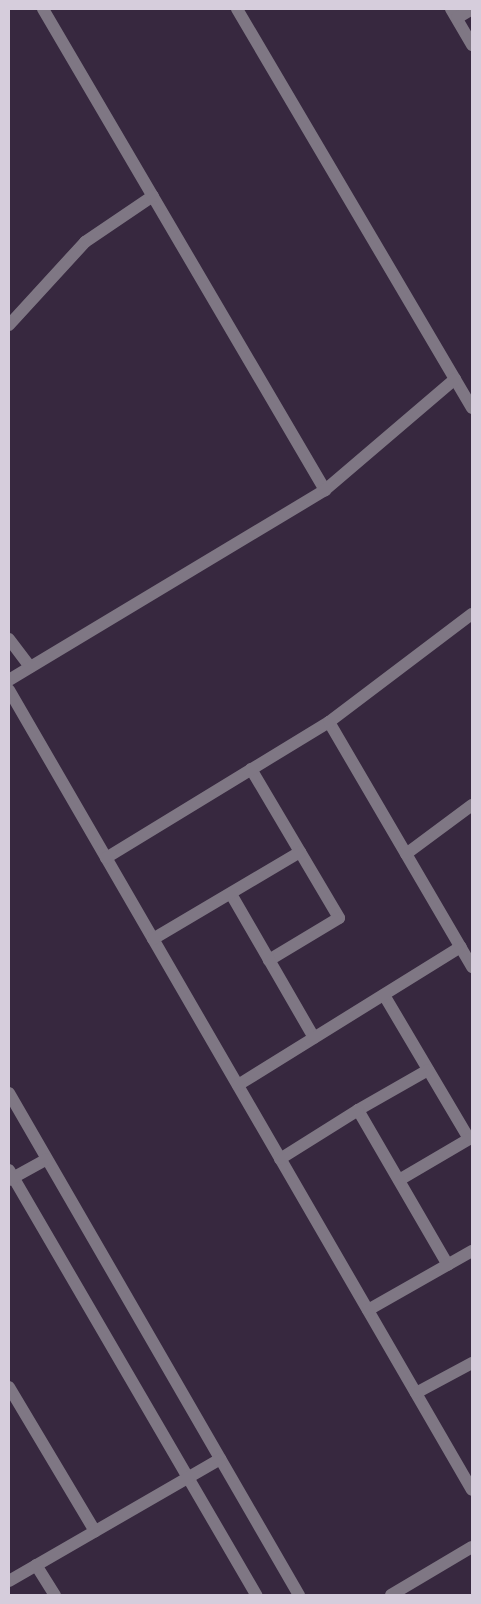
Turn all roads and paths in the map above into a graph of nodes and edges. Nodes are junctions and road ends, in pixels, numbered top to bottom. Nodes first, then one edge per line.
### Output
1 (43, 9) edge
2 (237, 9) edge
3 (472, 9) edge
4 (454, 14) edge
5 (472, 45) edge
6 (153, 196) junction
7 (9, 325) edge
8 (455, 379) junction
9 (472, 408) edge
10 (325, 490) junction
11 (472, 614) edge
12 (9, 639) edge
13 (30, 667) junction
14 (9, 680) edge
15 (9, 690) edge
16 (329, 722) junction
17 (251, 769) junction
18 (472, 805) edge
19 (300, 852) junction
20 (406, 854) junction
21 (106, 858) junction
22 (231, 894) junction
23 (153, 939) junction
24 (461, 947) junction
25 (269, 960) junction
26 (472, 966) edge
27 (384, 995) junction
28 (314, 1038) junction
29 (428, 1070) junction
30 (238, 1085) junction
31 (9, 1093) edge
32 (358, 1110) junction
33 (280, 1158) junction
34 (47, 1159) junction
35 (10, 1176) edge
36 (399, 1180) junction
37 (472, 1251) edge
38 (448, 1265) junction
39 (368, 1310) junction
40 (472, 1363) edge
41 (9, 1387) edge
42 (416, 1393) junction
43 (220, 1459) junction
44 (188, 1478) junction
45 (472, 1490) edge
46 (95, 1531) junction
47 (472, 1547) edge
48 (36, 1565) junction
49 (9, 1581) edge
50 (55, 1595) edge
51 (256, 1595) edge
52 (299, 1595) edge
53 (391, 1595) edge

1 - 6 street
2 - 8 street
3 - 4 street
4 - 5 street
6 - 7 street
6 - 10 street
8 - 9 street
8 - 10 street
10 - 13 street
11 - 16 street
12 - 13 street
13 - 14 street
15 - 21 street
16 - 17 street
16 - 20 street
17 - 19 street
17 - 21 street
18 - 20 street
19 - 22 street
19 - 25 street
20 - 24 street
21 - 23 street
22 - 23 street
22 - 25 street
23 - 30 street
24 - 26 street
24 - 27 street
25 - 28 street
27 - 28 street
27 - 29 street
28 - 30 street
29 - 32 street
29 - 36 street
30 - 33 street
31 - 34 street
32 - 33 street
32 - 36 street
33 - 39 street
34 - 35 street
34 - 43 street
35 - 44 street
36 - 38 street
37 - 38 street
38 - 39 street
39 - 42 street
40 - 42 street
41 - 46 street
42 - 45 street
43 - 44 street
43 - 52 street
44 - 46 street
44 - 51 street
46 - 48 street
47 - 53 street
48 - 49 street
48 - 50 street

